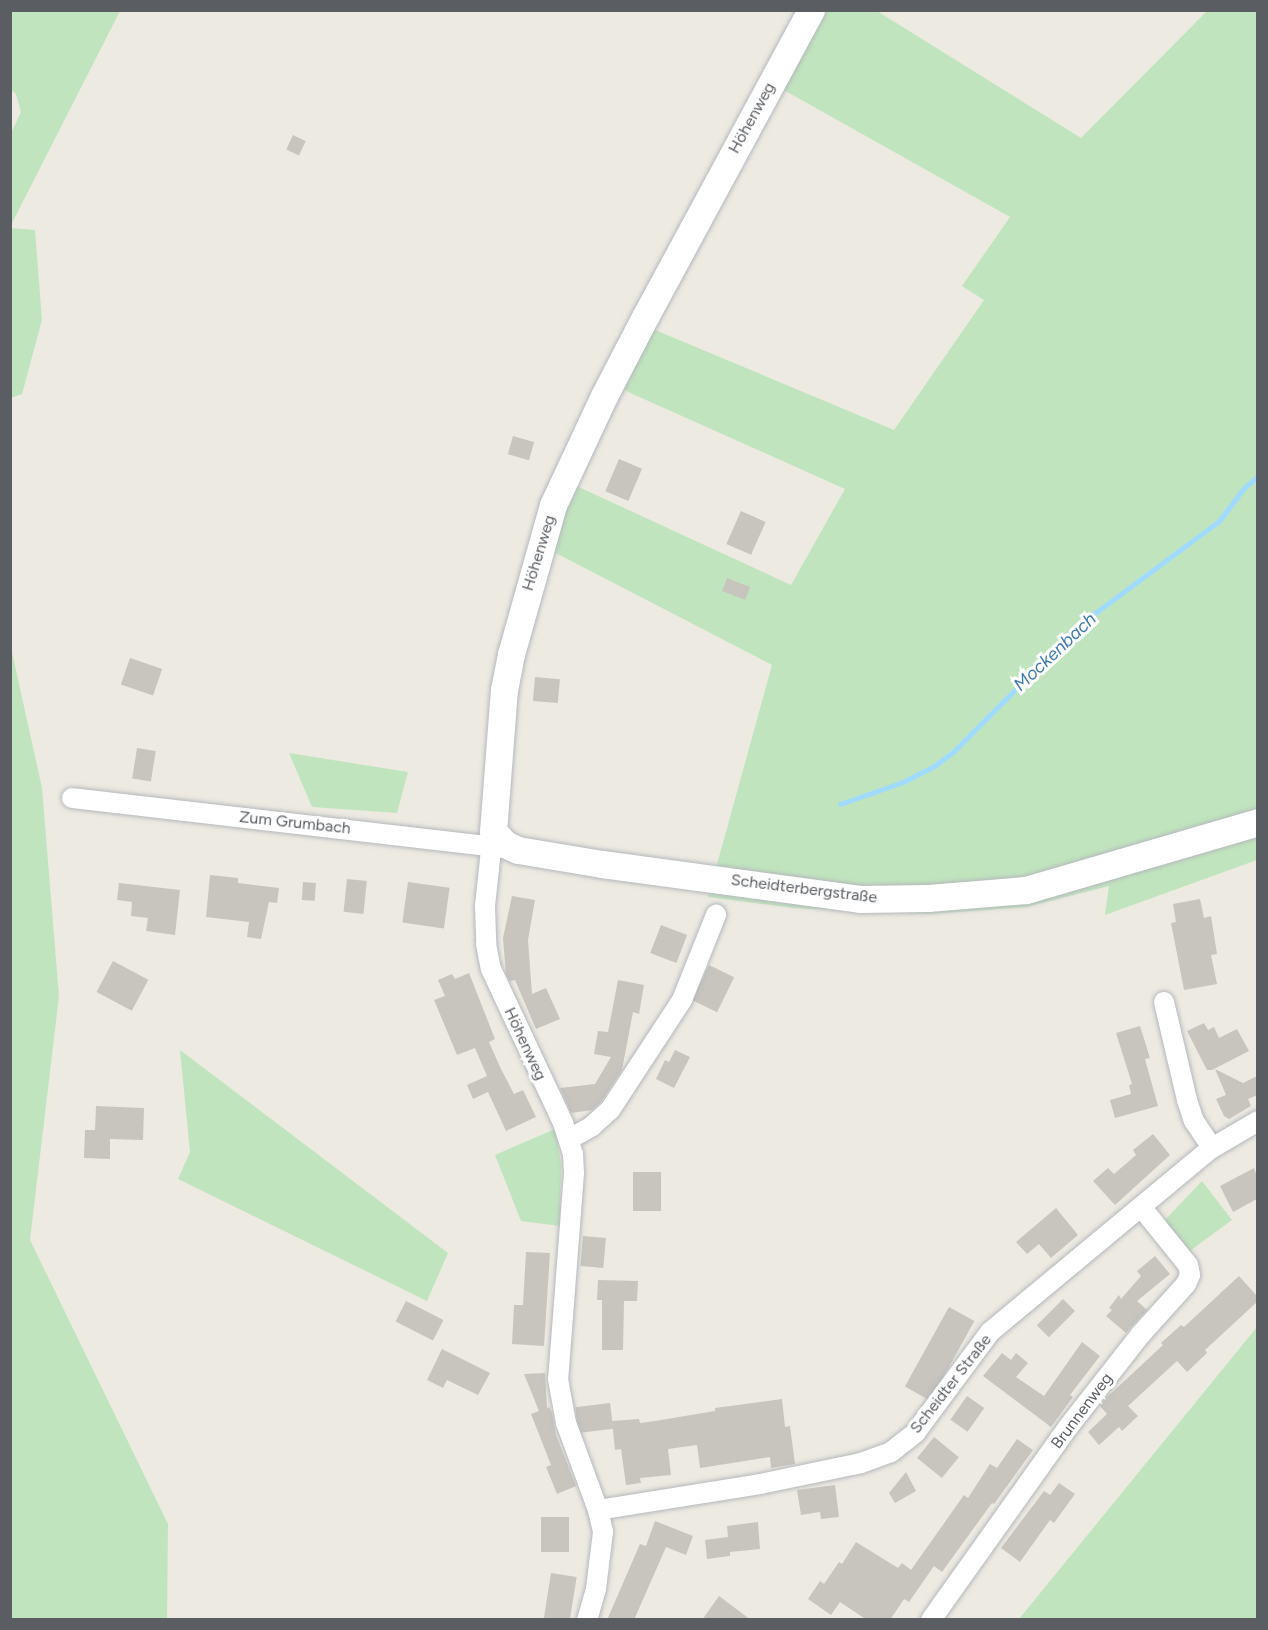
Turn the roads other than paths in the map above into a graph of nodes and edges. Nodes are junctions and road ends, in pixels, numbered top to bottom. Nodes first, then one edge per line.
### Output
1 (812, 10) edge
2 (72, 798) dead end
3 (1257, 822) edge
4 (492, 839) junction
5 (716, 915) dead end
6 (1164, 1002) dead end
7 (1257, 1121) edge
8 (569, 1139) junction
9 (1212, 1148) junction
10 (1142, 1208) junction
11 (598, 1510) junction
12 (587, 1620) edge
13 (931, 1620) edge

1 - 4 street, Höhenweg
2 - 4 street, Zum Grumbach
3 - 4 street, Scheidterbergstraße
4 - 8 street, Höhenweg
5 - 8 street
6 - 9 street
7 - 9 street, Scheidter Straße
8 - 11 street, Höhenweg
9 - 10 street, Scheidter Straße
10 - 11 street, Scheidter Straße
10 - 13 street, Brunnenweg
11 - 12 street, Höhenweg

